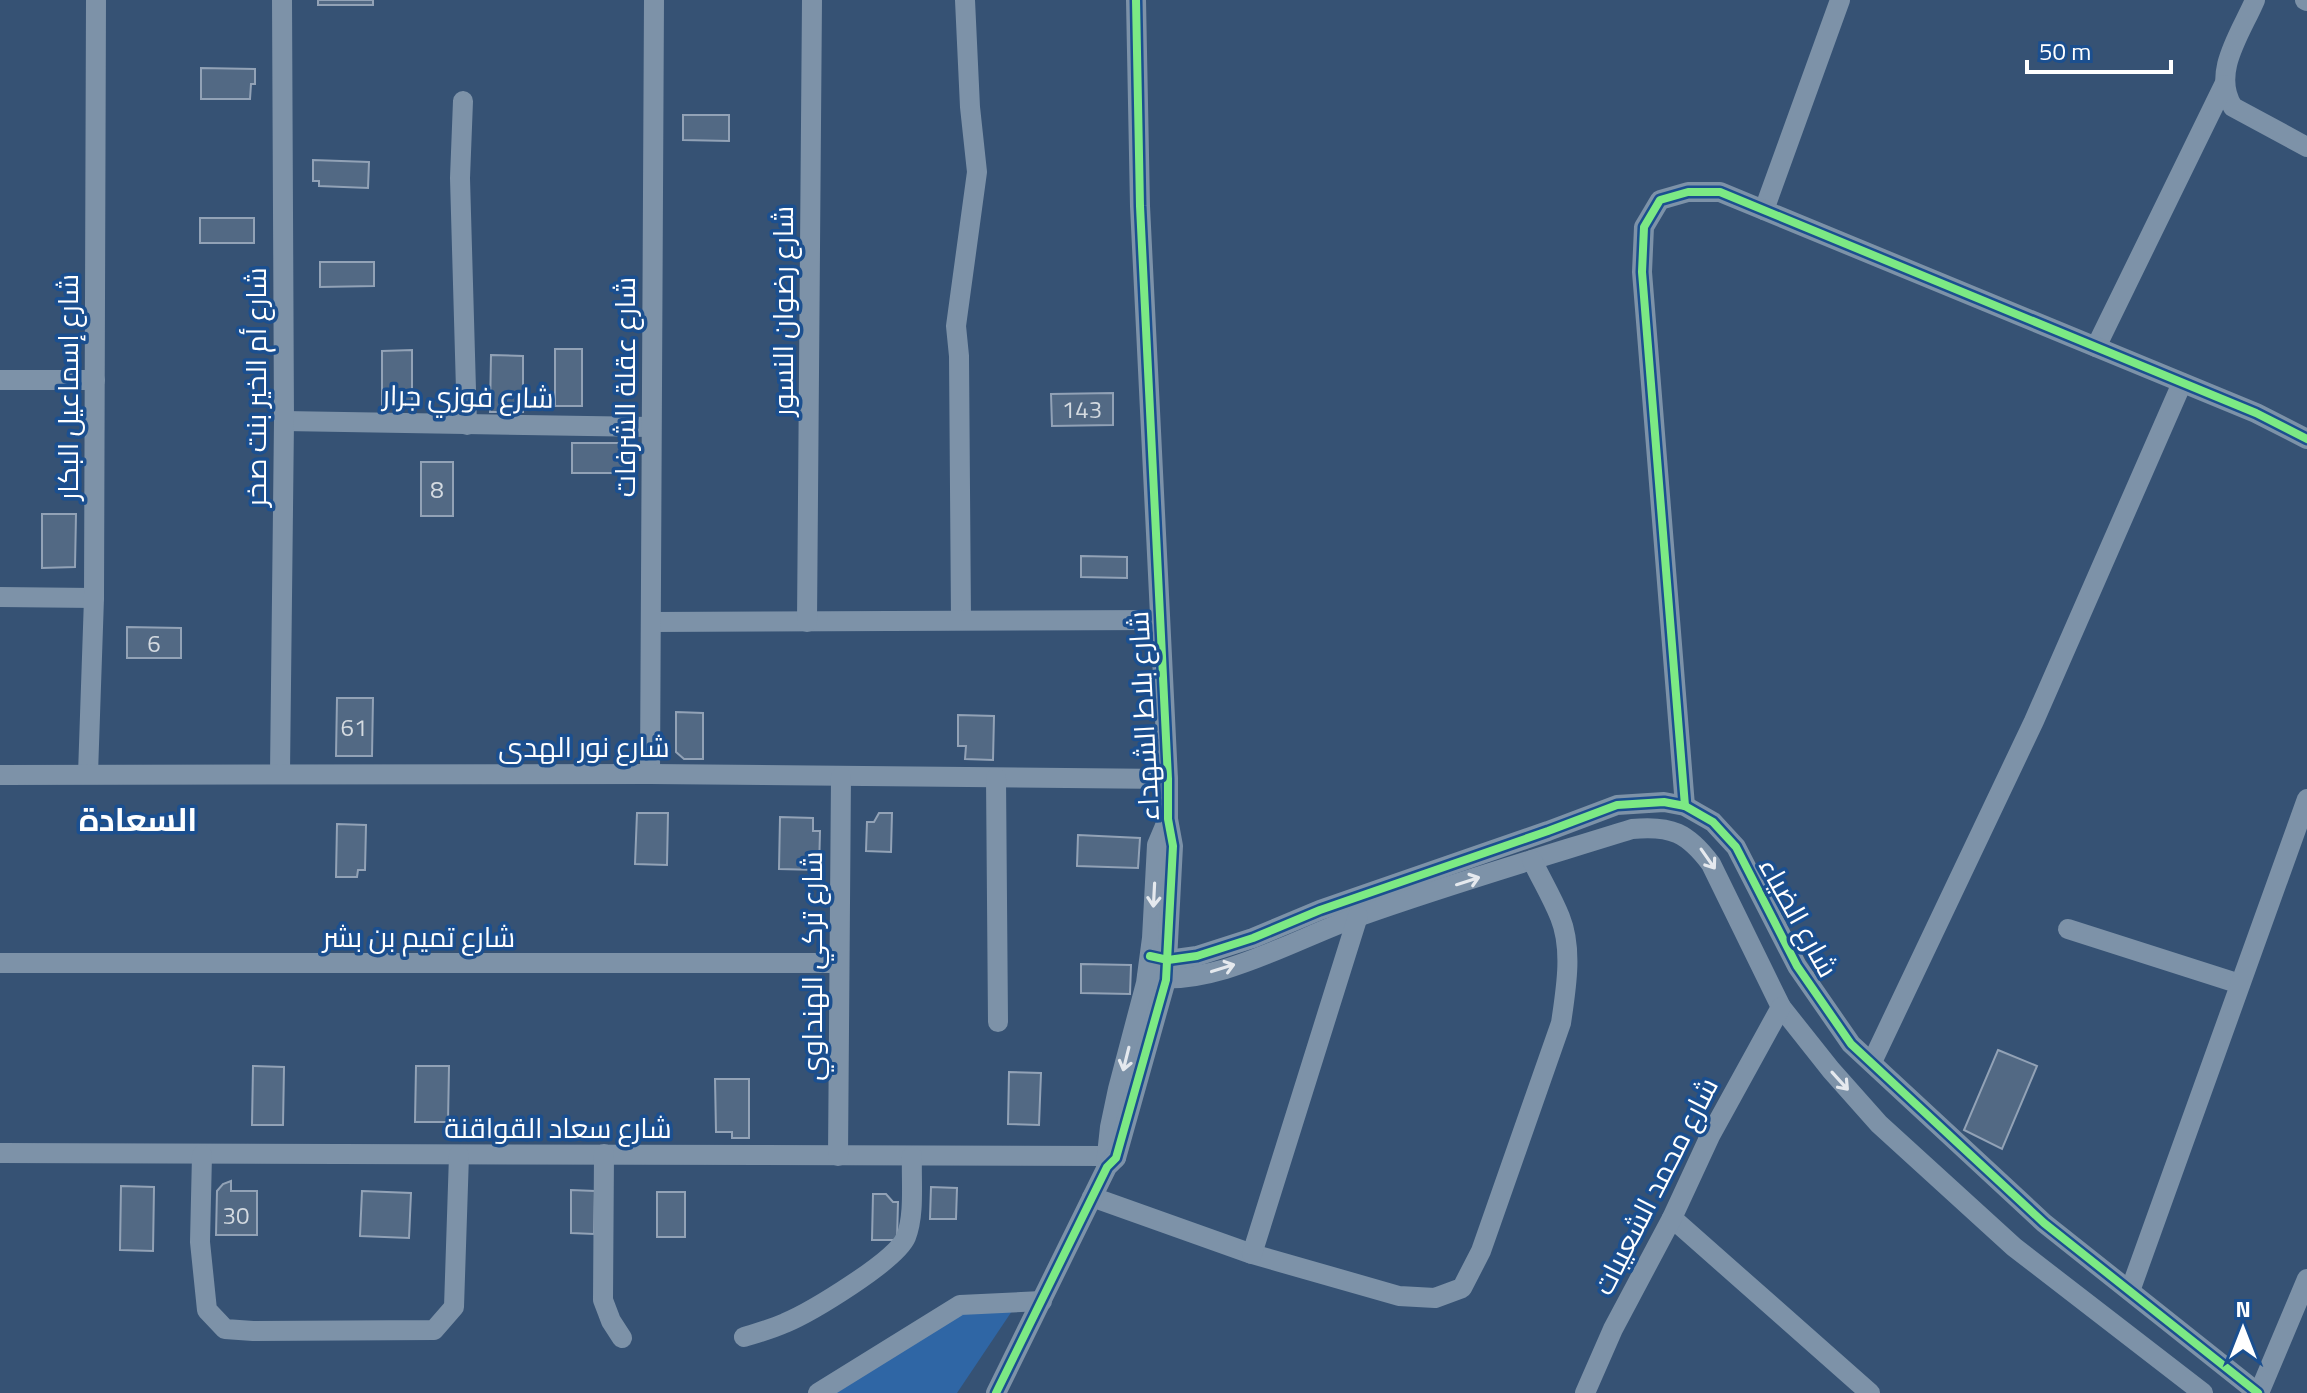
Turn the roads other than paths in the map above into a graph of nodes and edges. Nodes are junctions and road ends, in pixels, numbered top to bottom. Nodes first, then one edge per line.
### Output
1 (96, 0) edge
2 (282, 0) edge
3 (654, 0) edge
4 (812, 0) edge
5 (965, 0) edge
6 (1136, 0) edge
7 (1840, 0) edge
8 (2255, 0) edge
9 (2224, 85) junction
10 (463, 101) dead end
11 (2307, 147) edge
12 (1764, 210) junction
13 (2096, 347) junction
14 (0, 380) edge
15 (95, 380) junction
16 (2182, 383) junction
17 (284, 421) junction
18 (467, 425) junction
19 (651, 427) junction
20 (2307, 439) edge
21 (0, 597) edge
22 (94, 598) junction
23 (961, 620) junction
24 (1160, 620) junction
25 (652, 622) junction
26 (807, 622) junction
27 (280, 773) junction
28 (88, 774) junction
29 (650, 774) junction
30 (0, 775) edge
31 (841, 777) junction
32 (996, 778) junction
33 (1168, 779) junction
34 (2307, 799) edge
35 (1685, 806) junction
36 (1532, 860) junction
37 (1358, 916) junction
38 (2068, 929) dead end
39 (0, 963) edge
40 (839, 963) junction
41 (1158, 968) junction
42 (2240, 984) junction
43 (1781, 1007) junction
44 (998, 1022) dead end
45 (1872, 1062) junction
46 (0, 1153) edge
47 (604, 1154) junction
48 (202, 1155) junction
49 (459, 1155) junction
50 (838, 1156) junction
51 (912, 1156) junction
52 (1109, 1160) junction
53 (1092, 1197) junction
54 (1672, 1218) junction
55 (1252, 1254) junction
56 (2307, 1279) edge
57 (2130, 1291) junction
58 (1042, 1301) junction
59 (744, 1337) dead end
60 (622, 1338) dead end
61 (2179, 1385) edge
62 (1862, 1391) edge
63 (818, 1393) edge
64 (996, 1393) edge
65 (1585, 1393) edge
66 (2203, 1393) edge
67 (2258, 1393) edge

1 - 15 street, شارع إسماعيل البكار
2 - 17 street, شارع أم الخير بنت صخر
3 - 19 street, شارع عقلة الشرفات
4 - 26 street, شارع رضوان النسور
5 - 23 street
6 - 24 street, شارع بلاط الشهداء
7 - 12 street
8 - 9 street
9 - 11 street
9 - 13 street
10 - 18 street
12 - 13 street
12 - 35 street
13 - 16 street
14 - 15 street
15 - 22 street, شارع إسماعيل البكار
16 - 20 street
16 - 45 street
17 - 18 street, شارع فوزي جرار
17 - 27 street, شارع أم الخير بنت صخر
18 - 19 street, شارع فوزي جرار
19 - 25 street, شارع عقلة الشرفات
21 - 22 street
22 - 28 street, شارع إسماعيل البكار
23 - 24 street
23 - 26 street
24 - 33 street, شارع بلاط الشهداء
25 - 26 street
25 - 29 street, شارع عقلة الشرفات
27 - 28 street, شارع نور الهدى
27 - 29 street, شارع نور الهدى
28 - 30 street, شارع نور الهدى
29 - 31 street, شارع نور الهدى
31 - 32 street, شارع نور الهدى
31 - 40 street, شارع تركي الهنداوي
32 - 33 street, شارع نور الهدى
32 - 44 street
33 - 41 street, شارع بلاط الشهداء
34 - 42 street
35 - 41 street, شارع الضياء
35 - 45 street, شارع الضياء
37 -> 36 street, شارع الضياء
36 -> 43 street, شارع الضياء
36 - 55 street
41 -> 37 street, شارع الضياء
37 - 55 street
38 - 42 street
39 - 40 street, شارع تميم بن بشر
40 - 50 street, شارع تركي الهنداوي
41 - 52 street, شارع بلاط الشهداء
42 - 57 street
43 - 54 street, شارع محمد الشعيبات
43 -> 61 street, شارع الضياء
45 - 57 street, شارع الضياء
46 - 48 street, شارع سعاد القواقنة
47 - 49 street, شارع سعاد القواقنة
47 - 50 street, شارع سعاد القواقنة
47 - 60 street
48 - 49 street, شارع سعاد القواقنة
48 - 49 street
50 - 51 street, شارع سعاد القواقنة
51 - 52 street, شارع سعاد القواقنة
51 - 59 street
52 - 53 street, شارع بلاط الشهداء
53 - 55 street
53 - 58 street, شارع بلاط الشهداء
54 - 62 street
54 - 65 street, شارع محمد الشعيبات
56 - 67 street
57 - 67 street, شارع الضياء
58 - 63 street
58 - 64 street, شارع بلاط الشهداء
61 - 66 street, شارع الضياء

